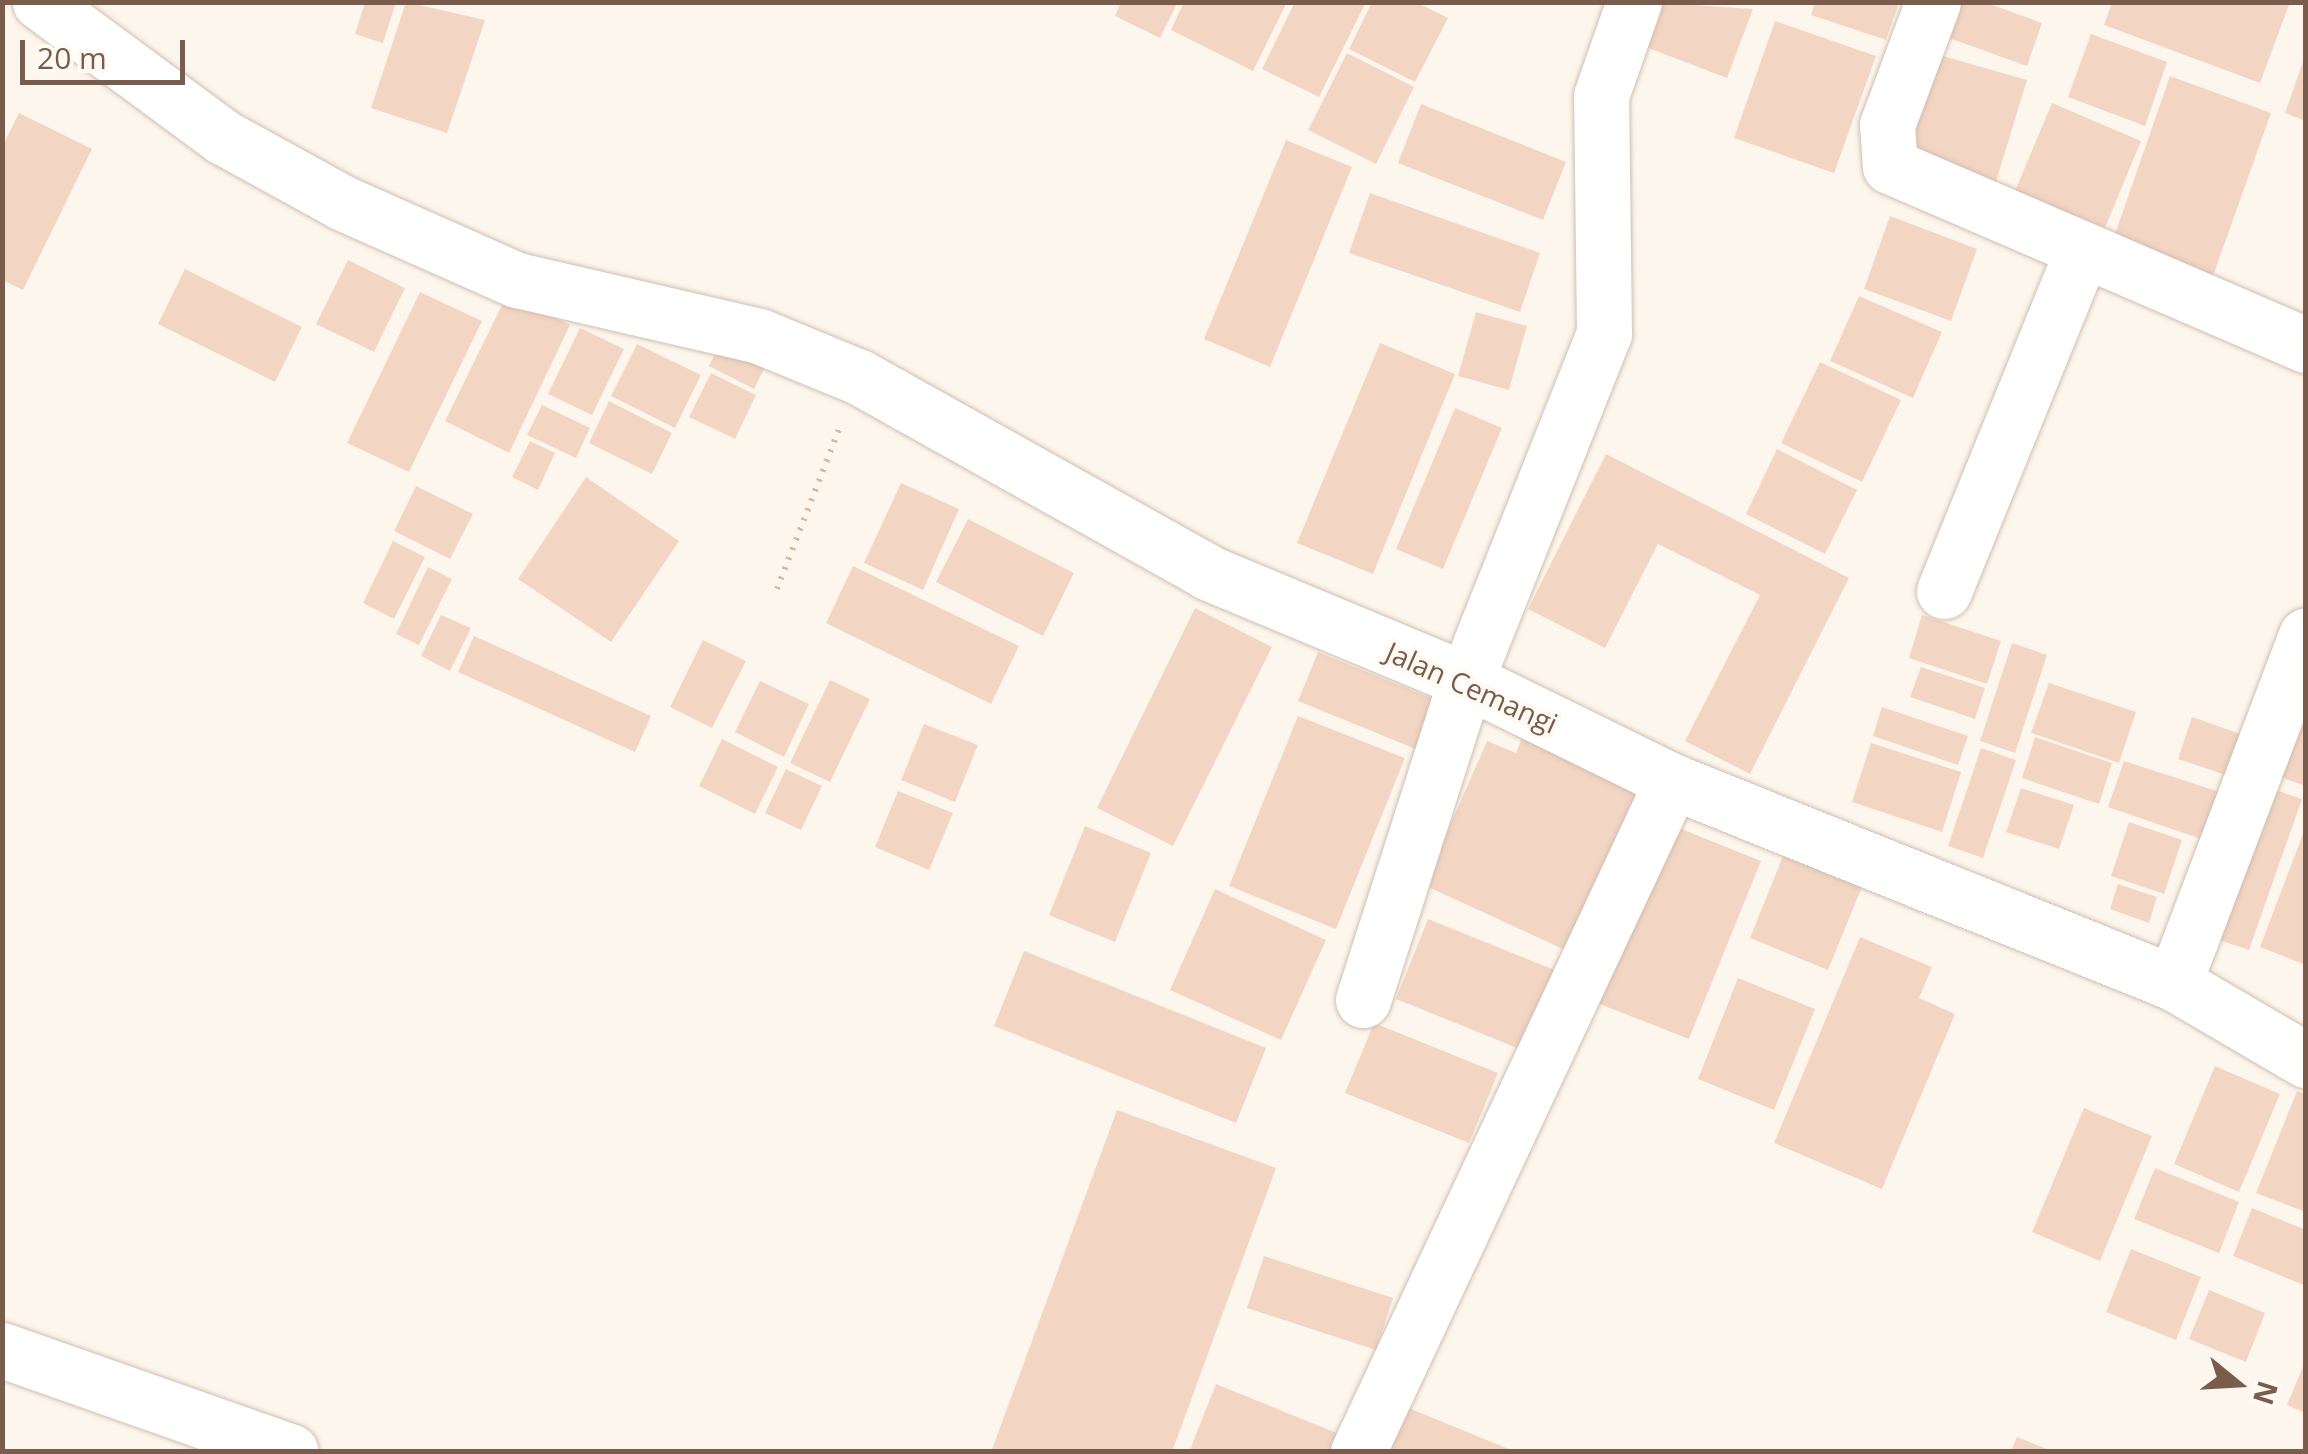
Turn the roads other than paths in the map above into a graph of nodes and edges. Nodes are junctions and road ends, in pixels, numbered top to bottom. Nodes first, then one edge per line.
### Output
1 (40, 2) edge
2 (1634, 2) edge
3 (1933, 2) edge
4 (2082, 251) junction
5 (2306, 345) edge
6 (1944, 591) dead end
7 (2306, 635) edge
8 (1466, 680) junction
9 (1672, 781) junction
10 (2174, 983) junction
11 (1363, 1000) dead end
12 (2306, 1060) edge
13 (2, 1350) edge
14 (291, 1452) edge
15 (1358, 1452) edge

1 - 8 street, Jalan Cemangi
2 - 8 street
3 - 4 street
4 - 5 street
4 - 6 street
7 - 10 street
8 - 9 street, Jalan Cemangi
8 - 11 street
9 - 10 street, Jalan Cemangi
9 - 15 street
10 - 12 street, Jalan Cemangi
13 - 14 street

